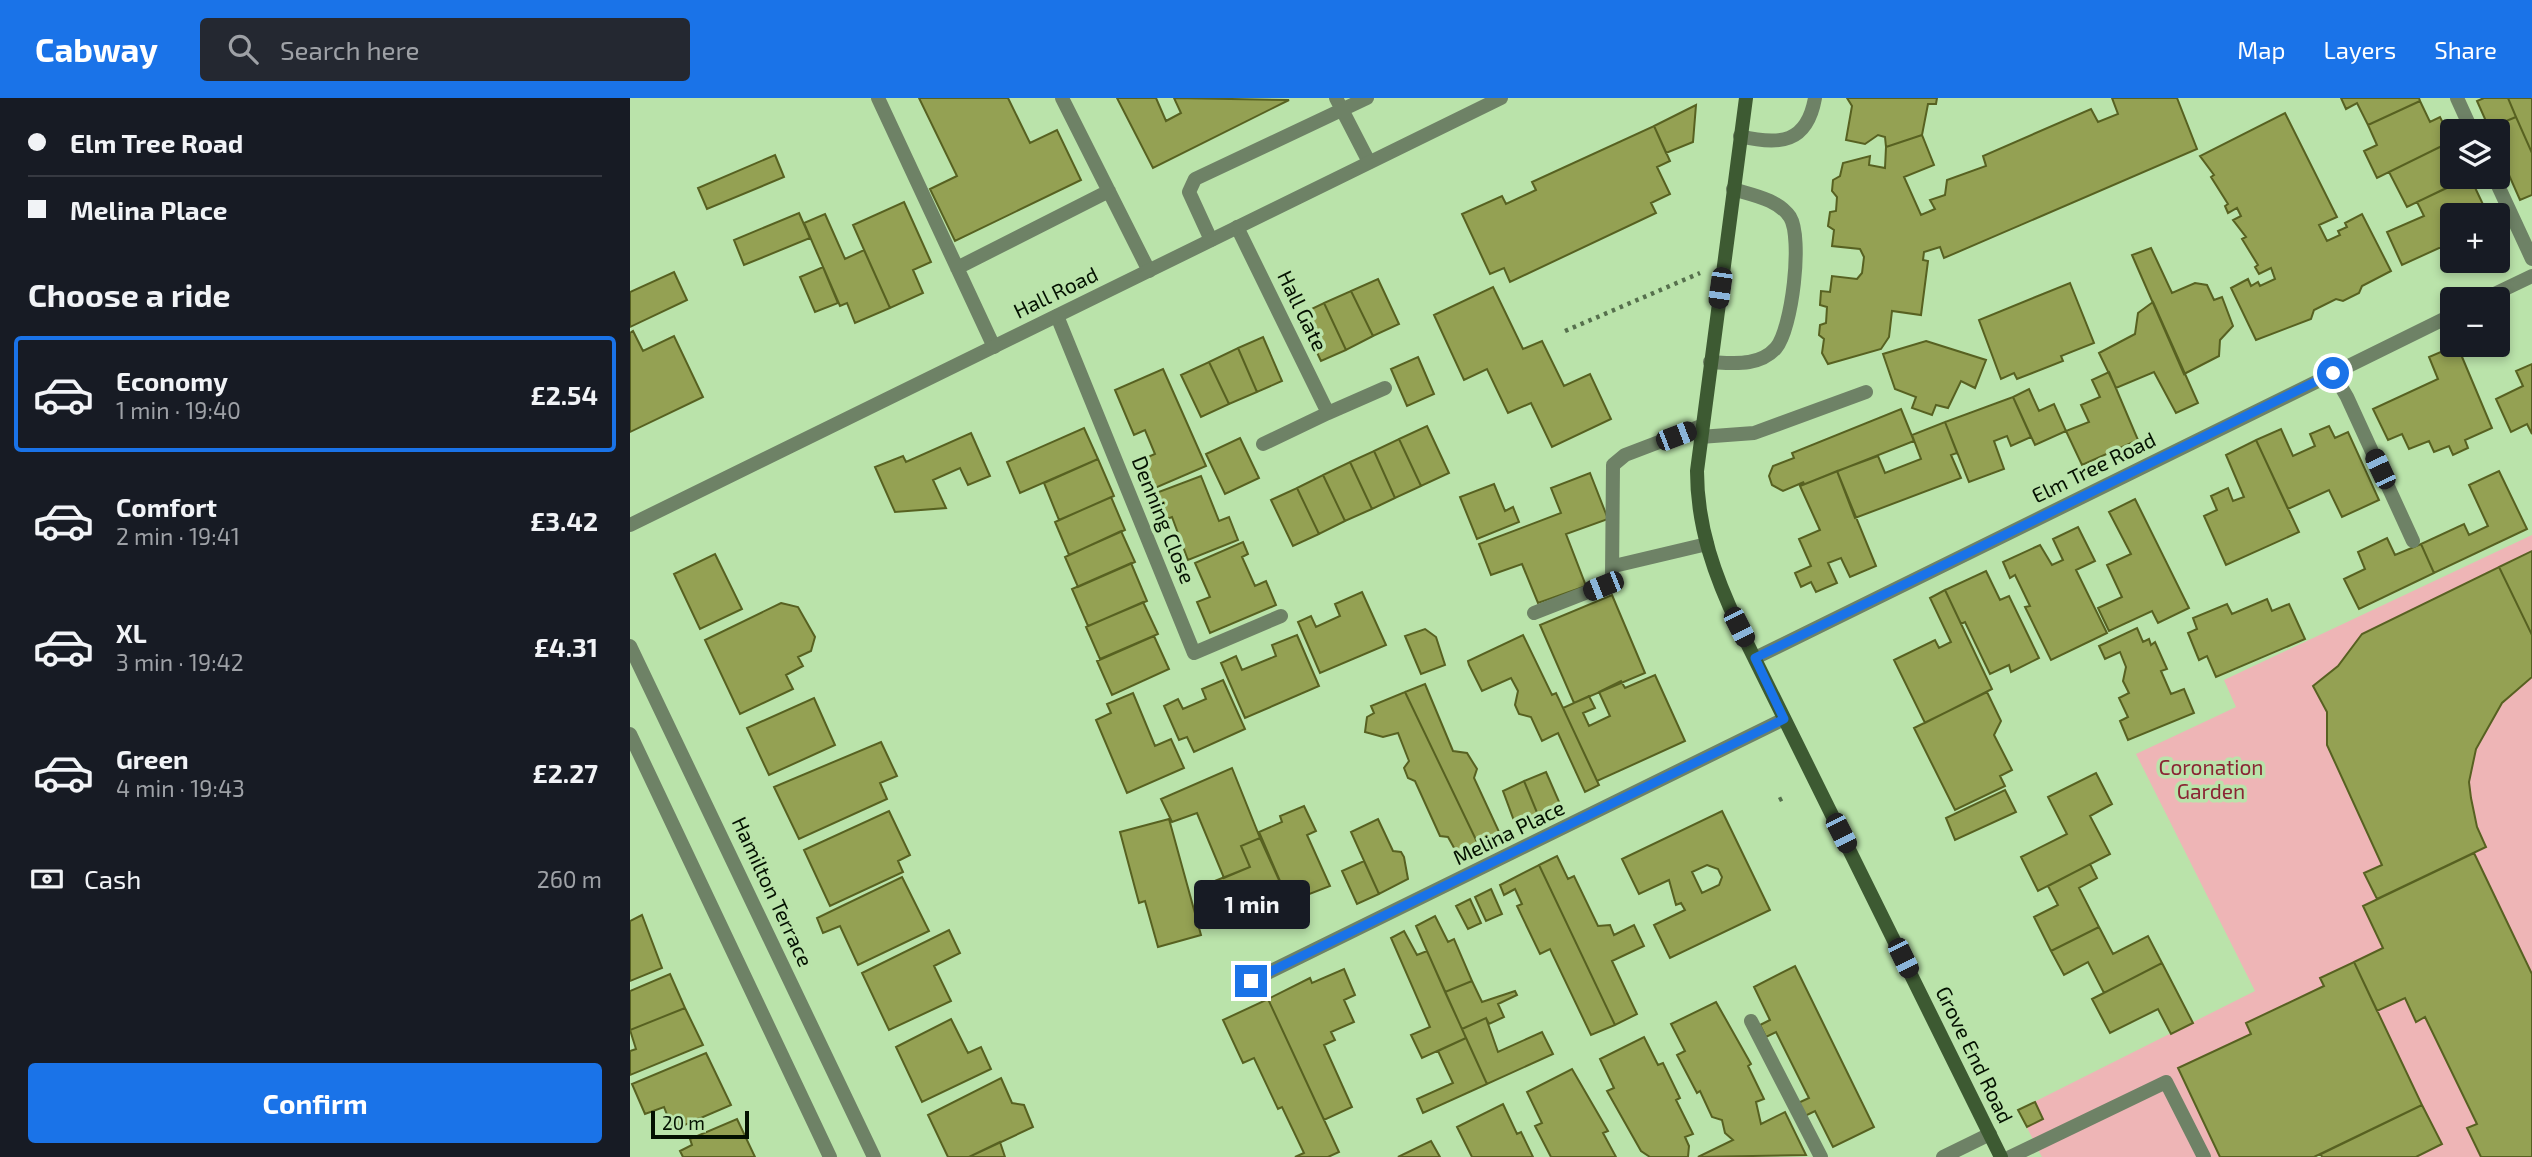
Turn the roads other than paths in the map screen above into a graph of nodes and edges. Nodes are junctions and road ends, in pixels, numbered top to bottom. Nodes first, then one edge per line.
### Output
1 (878, 98) edge
2 (1062, 98) edge
3 (1367, 98) edge
4 (1501, 98) edge
5 (1746, 98) edge
6 (1815, 98) edge
7 (2457, 98) edge
8 (1339, 104) edge
9 (2467, 119) edge
10 (1741, 136) junction
11 (1369, 162) junction
12 (1733, 189) junction
13 (2500, 189) edge
14 (1109, 191) junction
15 (1237, 227) junction
16 (1211, 240) junction
17 (2532, 258) edge
18 (957, 268) junction
19 (1150, 271) junction
20 (2532, 276) edge
21 (2509, 287) edge
22 (1057, 316) junction
23 (2440, 321) edge
24 (993, 347) junction
25 (1710, 362) junction
26 (2333, 373) junction
27 (1385, 388) dead end
28 (1866, 392) dead end
29 (1328, 413) junction
30 (1701, 432) junction
31 (1263, 444) dead end
32 (630, 525) edge
33 (2413, 541) dead end
34 (1707, 544) junction
35 (1614, 566) junction
36 (1534, 613) dead end
37 (1281, 616) dead end
38 (630, 646) edge
39 (1755, 658) junction
40 (1784, 719) junction
41 (630, 734) edge
42 (1251, 981) dead end
43 (1751, 1021) dead end
44 (1990, 1134) junction
45 (830, 1157) edge
46 (874, 1157) edge
47 (1821, 1157) edge
48 (1943, 1157) edge
49 (2001, 1157) edge
50 (2010, 1157) edge
51 (2204, 1157) edge

1 - 18 street
2 - 14 street
3 - 8 street
4 - 11 street, Hall Road
5 - 10 main road, Grove End Road
6 - 10 street
7 - 9 street
8 - 11 street
8 - 16 street
10 - 12 main road, Grove End Road
11 - 15 street, Hall Road
12 - 25 main road, Grove End Road
12 - 25 street
13 - 17 street
14 - 18 street
14 - 19 street
15 - 16 street, Hall Road
15 - 29 street, Hall Gate
16 - 19 street, Hall Road
18 - 24 street
19 - 22 street, Hall Road
20 - 21 street
22 - 24 street, Hall Road
22 - 37 street, Denning Close
23 - 26 street, Elm Tree Road
24 - 32 street, Hall Road
25 - 30 main road, Grove End Road
26 - 33 street
26 - 39 street, Elm Tree Road
27 - 29 street
28 - 30 street
29 - 31 street
30 - 34 main road, Grove End Road
30 - 35 street
34 - 35 street
34 - 39 main road, Grove End Road
35 - 36 street
38 - 46 street, Hamilton Terrace
39 - 40 main road, Grove End Road
40 - 42 street, Melina Place
40 - 44 main road, Grove End Road
41 - 45 street
43 - 47 street
44 - 48 street
44 - 49 main road, Grove End Road
50 - 51 street

